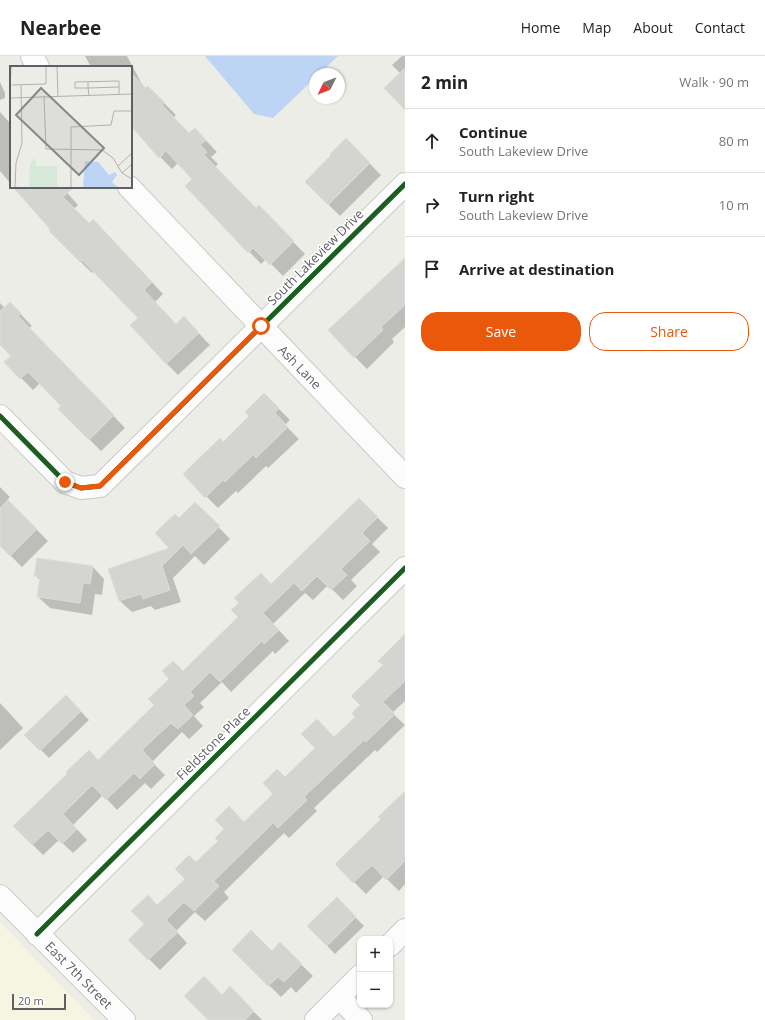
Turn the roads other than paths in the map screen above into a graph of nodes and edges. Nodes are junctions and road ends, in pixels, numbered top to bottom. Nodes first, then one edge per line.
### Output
1 (32, 56) edge
2 (37, 66) edge
3 (405, 184) edge
4 (130, 188) edge
5 (261, 326) junction
6 (0, 416) edge
7 (405, 478) edge
8 (405, 568) edge
9 (0, 896) edge
10 (405, 930) edge
11 (37, 934) junction
12 (393, 942) edge
13 (357, 979) edge
14 (339, 997) junction
15 (124, 1020) edge
16 (316, 1020) edge
17 (362, 1020) edge

1 - 2 street
3 - 5 street, South Lakeview Drive
4 - 5 street, Ash Lane
5 - 6 street, South Lakeview Drive
5 - 7 street, Ash Lane
8 - 11 street, Fieldstone Place
9 - 11 street, East 7th Street
10 - 12 street
11 - 15 street, East 7th Street
13 - 14 street
14 - 16 street
14 - 17 street

